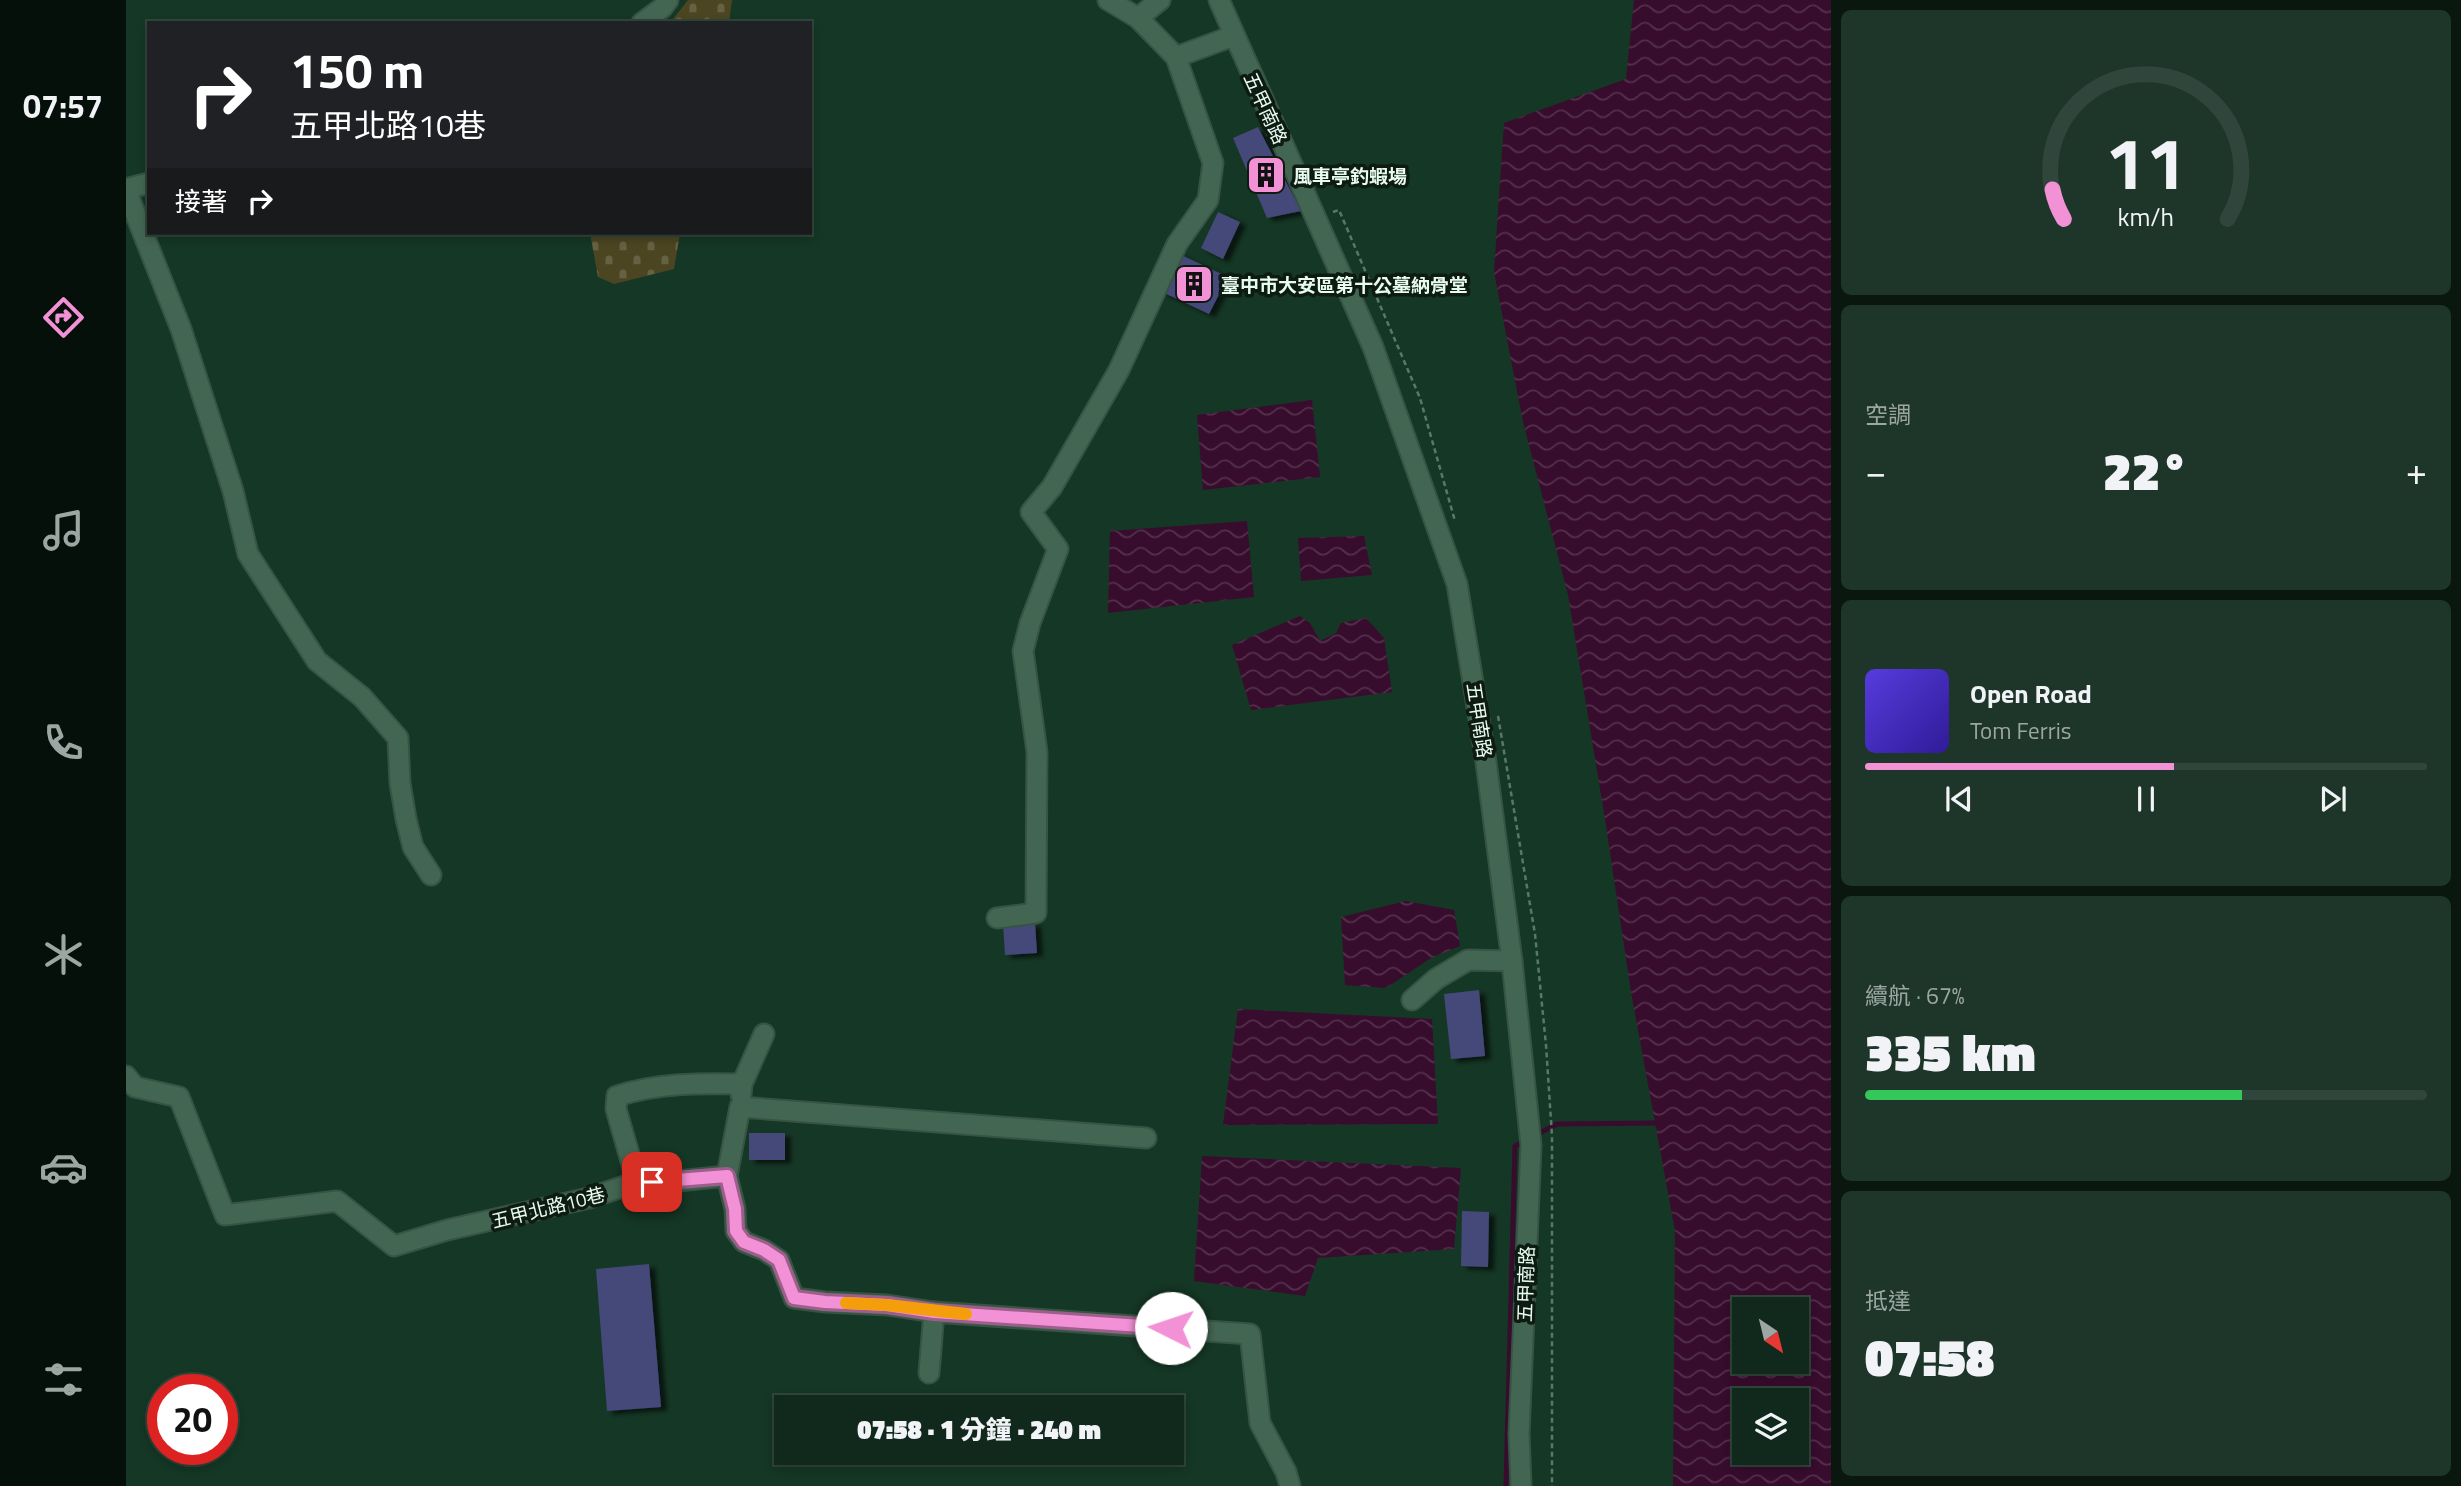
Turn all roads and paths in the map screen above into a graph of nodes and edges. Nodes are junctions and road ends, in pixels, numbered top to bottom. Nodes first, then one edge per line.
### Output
1 (668, 0) edge
2 (1108, 0) edge
3 (1160, 0) edge
4 (1219, 0) edge
5 (1138, 18) junction
6 (645, 21) edge
7 (1233, 36) junction
8 (1176, 57) junction
9 (147, 184) edge
10 (126, 189) edge
11 (431, 875) dead end
12 (997, 918) dead end
13 (1512, 961) junction
14 (1412, 1000) dead end
15 (764, 1034) dead end
16 (126, 1076) edge
17 (742, 1084) junction
18 (740, 1107) junction
19 (1551, 1118) dead end
20 (1146, 1138) dead end
21 (727, 1176) junction
22 (637, 1182) junction
23 (934, 1312) junction
24 (929, 1373) dead end
25 (1290, 1486) edge
26 (1521, 1486) edge
27 (1552, 1486) edge

1 - 6 street
2 - 5 street
3 - 5 street
4 - 7 street, 五甲南路
5 - 8 street
7 - 8 street
7 - 13 street, 五甲南路
8 - 12 street
9 - 10 street
10 - 11 street
13 - 14 street
13 - 26 street, 五甲南路
15 - 17 street
16 - 22 street, 五甲北路10巷
17 - 18 street
17 - 22 street
18 - 20 street
18 - 21 street
19 - 27 path
21 - 22 street, 五甲北路10巷
21 - 23 street
23 - 24 street
23 - 25 street

